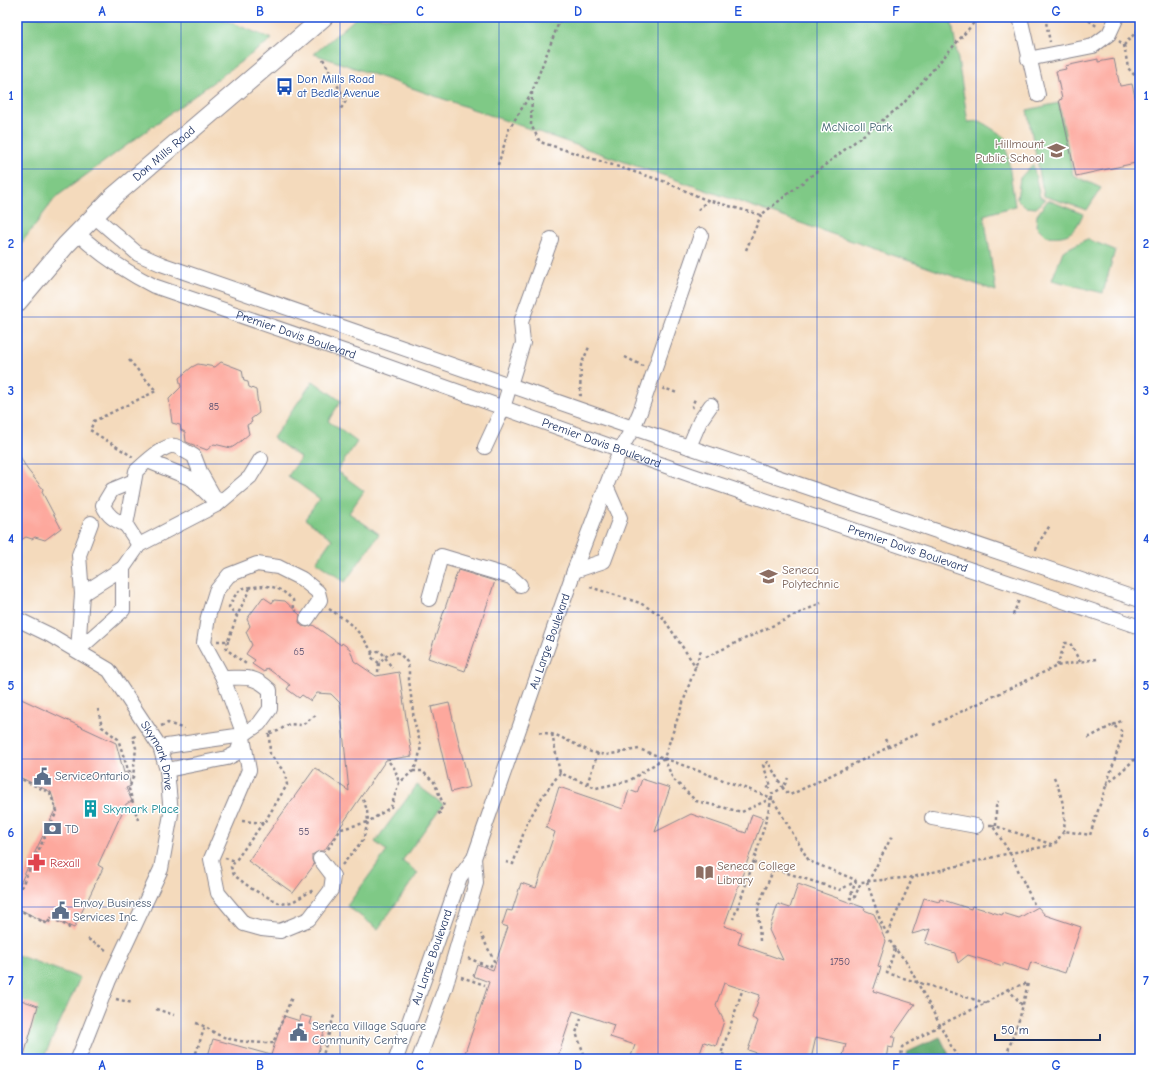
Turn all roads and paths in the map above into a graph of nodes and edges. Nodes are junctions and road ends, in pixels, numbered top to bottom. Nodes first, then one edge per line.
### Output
1 (324, 17) edge
2 (561, 17) edge
3 (979, 17) edge
4 (1020, 17) edge
5 (1045, 17) edge
6 (1115, 17) edge
7 (1124, 46) dead end
8 (1053, 54) junction
9 (324, 59) dead end
10 (1028, 59) junction
11 (532, 92) junction
12 (1140, 92) edge
13 (1038, 95) dead end
14 (340, 110) dead end
15 (498, 165) dead end
16 (707, 200) junction
17 (698, 210) dead end
18 (761, 214) junction
19 (94, 216) junction
20 (76, 234) junction
21 (701, 235) dead end
22 (551, 239) dead end
23 (746, 250) dead end
24 (17, 303) edge
25 (589, 347) dead end
26 (625, 357) dead end
27 (129, 360) dead end
28 (644, 366) dead end
29 (509, 385) junction
30 (677, 393) dead end
31 (662, 394) dead end
32 (586, 397) dead end
33 (711, 405) dead end
34 (503, 408) junction
35 (633, 428) junction
36 (485, 446) dead end
37 (689, 447) junction
38 (620, 450) junction
39 (261, 459) dead end
40 (146, 463) junction
41 (134, 481) junction
42 (606, 486) junction
43 (218, 504) junction
44 (91, 523) dead end
45 (126, 524) junction
46 (1050, 525) dead end
47 (139, 545) junction
48 (1035, 553) dead end
49 (123, 568) junction
50 (574, 571) junction
51 (520, 585) dead end
52 (590, 587) dead end
53 (250, 588) junction
54 (82, 594) junction
55 (1021, 594) dead end
56 (429, 599) dead end
57 (1140, 600) edge
58 (319, 602) junction
59 (821, 603) dead end
60 (1013, 615) dead end
61 (237, 616) junction
62 (307, 618) joint
63 (17, 619) edge
64 (1140, 627) edge
65 (205, 641) junction
66 (228, 641) junction
67 (78, 650) junction
68 (701, 650) dead end
69 (372, 652) junction
70 (385, 656) junction
71 (706, 658) dead end
72 (1096, 659) dead end
73 (1080, 662) junction
74 (379, 663) junction
75 (1057, 666) junction
76 (696, 667) junction
77 (252, 668) dead end
78 (392, 668) dead end
79 (378, 672) dead end
80 (223, 678) junction
81 (98, 709) dead end
82 (316, 715) dead end
83 (1121, 721) dead end
84 (934, 725) dead end
85 (1113, 725) junction
86 (269, 727) dead end
87 (539, 732) dead end
88 (920, 732) dead end
89 (269, 733) junction
90 (552, 734) junction
91 (243, 735) junction
92 (136, 736) dead end
93 (885, 739) dead end
94 (1086, 739) dead end
95 (160, 747) junction
96 (889, 747) junction
97 (598, 753) junction
98 (664, 758) junction
99 (1140, 761) edge
100 (389, 762) dead end
101 (167, 770) junction
102 (413, 771) junction
103 (560, 773) junction
104 (17, 777) edge
105 (133, 777) junction
106 (1054, 777) dead end
107 (788, 778) dead end
108 (399, 783) junction
109 (587, 784) junction
110 (1106, 785) junction
111 (767, 788) dead end
112 (782, 788) junction
113 (770, 794) dead end
114 (772, 798) junction
115 (363, 799) dead end
116 (998, 801) dead end
117 (441, 814) dead end
118 (932, 818) dead end
119 (228, 819) junction
120 (138, 820) dead end
121 (264, 822) junction
122 (368, 822) junction
123 (992, 825) junction
124 (976, 826) joint
125 (996, 827) junction
126 (1064, 831) junction
127 (892, 836) dead end
128 (1054, 845) junction
129 (1010, 852) junction
130 (323, 856) joint
131 (474, 858) junction
132 (506, 862) dead end
133 (752, 862) junction
134 (774, 868) junction
135 (333, 877) junction
136 (913, 877) junction
137 (856, 880) junction
138 (867, 882) junction
139 (322, 887) dead end
140 (17, 896) edge
141 (1034, 904) dead end
142 (17, 909) edge
143 (733, 919) dead end
144 (70, 930) dead end
145 (481, 934) dead end
146 (88, 939) dead end
147 (760, 941) dead end
148 (890, 941) dead end
149 (895, 949) junction
150 (106, 950) dead end
151 (463, 957) dead end
152 (454, 975) dead end
153 (918, 982) junction
154 (485, 985) dead end
155 (1008, 989) junction
156 (742, 991) dead end
157 (292, 997) dead end
158 (116, 999) dead end
159 (133, 1003) dead end
160 (986, 1003) junction
161 (1022, 1005) junction
162 (156, 1009) dead end
163 (174, 1015) dead end
164 (334, 1015) dead end
165 (581, 1018) dead end
166 (196, 1023) dead end
167 (942, 1024) junction
168 (205, 1026) junction
169 (835, 1054) dead end
170 (78, 1059) edge
171 (194, 1059) edge
172 (322, 1059) edge
173 (396, 1059) edge
174 (419, 1059) edge
175 (586, 1059) edge
176 (736, 1059) edge
177 (834, 1059) edge
178 (901, 1059) edge
179 (958, 1059) edge
180 (1005, 1059) edge

1 - 19 main road, Don Mills Road
2 - 11 path
3 - 18 path
4 - 10 street
5 - 8 path
6 - 8 street
7 - 12 path
8 - 10 street
9 - 14 path
10 - 13 street
11 - 15 path
11 - 16 path
16 - 17 path
16 - 18 path
18 - 23 path
19 - 20 main road, Don Mills Road
19 - 29 street, Premier Davis Boulevard
20 - 24 main road, Don Mills Road
20 - 34 street, Premier Davis Boulevard
21 - 35 street, Au Large Boulevard
22 - 29 street
25 - 32 path
26 - 28 path
27 - 40 path
29 - 34 street
29 - 35 street, Premier Davis Boulevard
30 - 31 path
33 - 37 street
34 - 36 street
34 - 38 street, Premier Davis Boulevard
35 - 37 street, Premier Davis Boulevard
35 - 38 street, Au Large Boulevard
37 - 57 street, Premier Davis Boulevard
38 - 42 street, Au Large Boulevard
38 - 64 street, Premier Davis Boulevard
39 - 43 street
40 - 41 street
40 - 43 street
40 - 43 street
41 - 45 street
41 - 45 street
42 - 50 street, Au Large Boulevard
42 - 50 street
43 - 47 street
44 - 54 street
45 - 47 street
46 - 48 path
47 - 49 street
49 - 54 street
49 - 67 street
50 - 131 street, Au Large Boulevard
51 - 56 street
52 - 76 path
53 - 61 path
53 - 61 path
53 - 62 path
54 - 67 street
55 - 60 path
58 - 62 street
58 - 65 street
58 - 69 path
59 - 71 path
61 - 66 path
63 - 67 street, Skymark Drive
65 - 66 path
65 - 80 street
66 - 77 path
67 - 95 street, Skymark Drive
68 - 76 path
69 - 70 path
69 - 74 path
70 - 74 path
70 - 78 path
70 - 102 path
72 - 73 path
73 - 75 path
73 - 75 path
74 - 79 path
75 - 84 path
76 - 98 path
80 - 91 street
80 - 91 street
81 - 105 path
82 - 89 path
83 - 85 path
85 - 94 path
85 - 110 path
86 - 89 path
87 - 90 path
88 - 96 path
89 - 121 path
90 - 97 path
90 - 103 path
91 - 95 street
91 - 101 street
91 - 119 street
92 - 105 path
93 - 96 path
95 - 101 street, Skymark Drive
96 - 112 path
97 - 98 path
97 - 109 path
98 - 109 path
98 - 114 path
98 - 114 path
99 - 110 path
100 - 108 path
101 - 170 street, Skymark Drive
102 - 108 path
102 - 117 path
103 - 109 path
103 - 132 path
104 - 140 path
105 - 120 path
106 - 126 path
107 - 112 path
108 - 122 path
110 - 126 path
111 - 112 path
112 - 113 path
114 - 133 path
114 - 137 path
115 - 122 path
116 - 125 path
118 - 124 street
119 - 121 path
119 - 135 street
121 - 139 path
122 - 130 path
122 - 135 path
123 - 124 path
123 - 125 path
123 - 129 path
125 - 128 path
126 - 128 path
127 - 138 path
128 - 129 path
129 - 136 path
129 - 141 path
130 - 135 street
131 - 173 street, Au Large Boulevard
131 - 174 street, Au Large Boulevard
133 - 134 path
133 - 143 path
134 - 137 path
134 - 147 path
136 - 138 path
136 - 138 path
137 - 138 path
142 - 144 path
145 - 151 path
146 - 150 path
148 - 149 path
149 - 153 path
149 - 153 path
152 - 154 path
153 - 160 path
153 - 167 path
155 - 160 path
155 - 161 path
155 - 161 path
156 - 176 path
157 - 168 path
158 - 159 path
160 - 167 path
161 - 180 path
162 - 163 path
164 - 172 path
165 - 175 path
166 - 168 path
167 - 178 path
167 - 179 path
168 - 171 path
169 - 177 path

